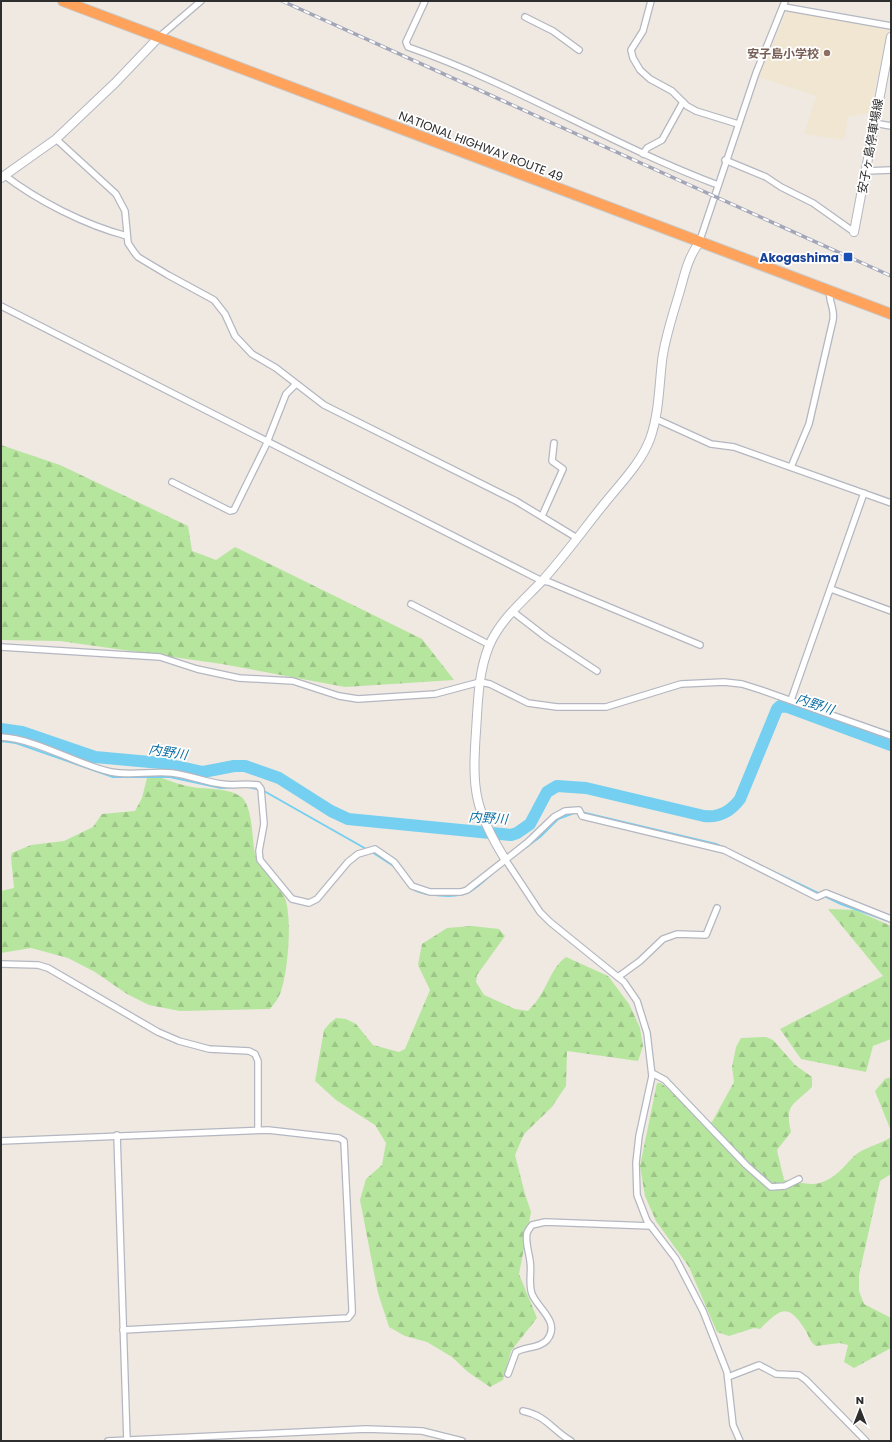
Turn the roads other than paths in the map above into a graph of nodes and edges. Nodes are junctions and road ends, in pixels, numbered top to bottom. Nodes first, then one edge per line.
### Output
1 (63, 1) edge
2 (201, 1) edge
3 (425, 1) edge
4 (651, 1) edge
5 (786, 1) edge
6 (784, 7) junction
7 (525, 17) dead end
8 (891, 26) edge
9 (891, 37) edge
10 (159, 38) junction
11 (579, 50) dead end
12 (683, 102) junction
13 (874, 123) junction
14 (738, 124) junction
15 (891, 126) edge
16 (56, 139) junction
17 (643, 154) junction
18 (725, 160) junction
19 (891, 170) edge
20 (866, 171) junction
21 (3, 177) edge
22 (718, 185) junction
23 (854, 232) joint
24 (127, 236) junction
25 (699, 243) junction
26 (830, 292) junction
27 (1, 306) edge
28 (891, 314) edge
29 (296, 384) junction
30 (656, 419) junction
31 (267, 441) junction
32 (554, 443) dead end
33 (791, 467) junction
34 (172, 482) dead end
35 (864, 493) junction
36 (891, 503) edge
37 (542, 516) junction
38 (577, 538) junction
39 (542, 581) junction
40 (831, 589) junction
41 (411, 604) dead end
42 (512, 611) junction
43 (891, 611) edge
44 (490, 645) junction
45 (700, 645) dead end
46 (1, 646) edge
47 (597, 671) dead end
48 (480, 682) junction
49 (790, 700) junction
50 (891, 736) edge
51 (1, 737) edge
52 (505, 859) junction
53 (717, 908) dead end
54 (891, 919) edge
55 (1, 964) edge
56 (618, 977) junction
57 (652, 1073) junction
58 (258, 1130) junction
59 (117, 1135) junction
60 (1, 1141) edge
61 (799, 1179) dead end
62 (651, 1226) junction
63 (123, 1330) junction
64 (508, 1374) dead end
65 (728, 1377) junction
66 (523, 1411) dead end
67 (108, 1441) edge
68 (127, 1441) edge
69 (462, 1441) edge
70 (571, 1441) edge
71 (740, 1441) edge
72 (866, 1441) edge

1 - 10 highway, NATIONAL HIGHWAY ROUTE 49
2 - 10 street
3 - 17 street
4 - 12 street
5 - 6 street
6 - 8 street
6 - 14 street
7 - 11 street
9 - 13 street, 安子ヶ島停車場線
10 - 16 street
10 - 25 highway, NATIONAL HIGHWAY ROUTE 49
12 - 14 street
12 - 17 street
13 - 15 street
13 - 20 street, 安子ヶ島停車場線
14 - 18 street
16 - 21 street
16 - 24 street
17 - 22 street
18 - 22 street
18 - 23 street
19 - 20 street
20 - 23 street, 安子ヶ島停車場線
21 - 24 street
22 - 25 street
24 - 29 street
25 - 26 highway, NATIONAL HIGHWAY ROUTE 49
25 - 30 street
26 - 28 highway, NATIONAL HIGHWAY ROUTE 49
26 - 33 street
27 - 31 street
29 - 31 street
29 - 37 street
30 - 33 street
30 - 38 street
31 - 34 street
31 - 39 street
32 - 37 street
33 - 35 street
35 - 36 street
35 - 40 street
37 - 38 street
38 - 39 street
39 - 42 street
39 - 45 street
40 - 43 street
40 - 49 street
41 - 44 street
42 - 44 street
42 - 47 street
44 - 48 street
46 - 48 street
48 - 49 street
48 - 52 street
49 - 50 street
51 - 52 street
52 - 54 street
52 - 56 street
53 - 56 street
55 - 58 street
56 - 57 street
57 - 61 street
57 - 62 street
58 - 59 street
58 - 63 street
59 - 60 street
59 - 63 street
62 - 64 street
62 - 65 street
63 - 68 street
65 - 71 street
65 - 72 street
66 - 70 street
67 - 68 street
68 - 69 street

